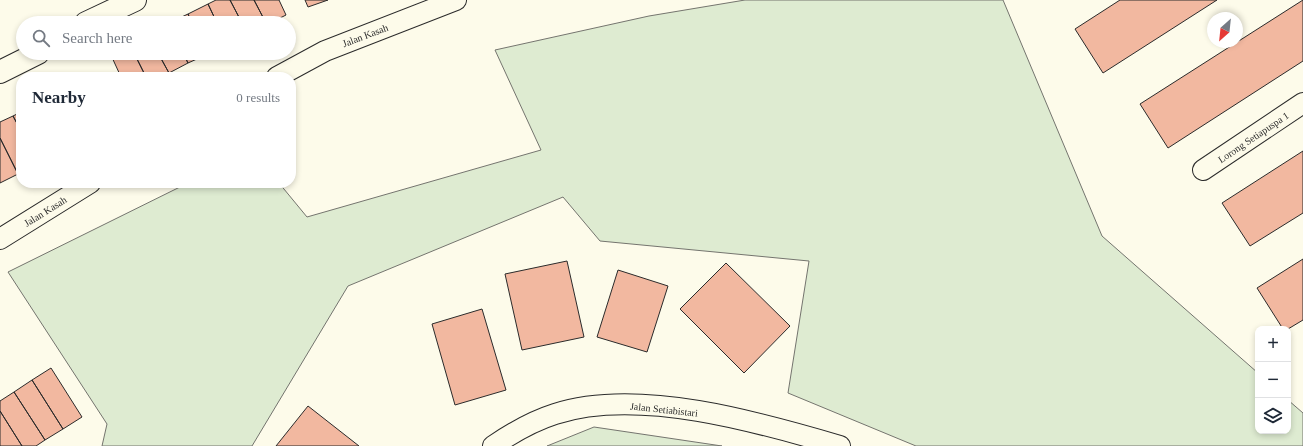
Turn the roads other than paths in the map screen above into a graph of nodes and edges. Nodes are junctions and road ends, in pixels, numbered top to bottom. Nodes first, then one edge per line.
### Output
1 (135, 0) edge
2 (456, 0) edge
3 (101, 16) edge
4 (16, 50) edge
5 (0, 56) edge
6 (24, 60) edge
7 (0, 72) edge
8 (286, 72) edge
9 (1303, 103) edge
10 (1203, 170) dead end
11 (82, 188) edge
12 (0, 238) edge
13 (493, 446) edge
14 (840, 446) edge

1 - 3 highway
2 - 8 street, Jalan Kasah
4 - 5 highway
6 - 7 highway
9 - 10 street, Lorong Setiapuspa 1
11 - 12 street, Jalan Kasah
13 - 14 street, Jalan Setiabistari

